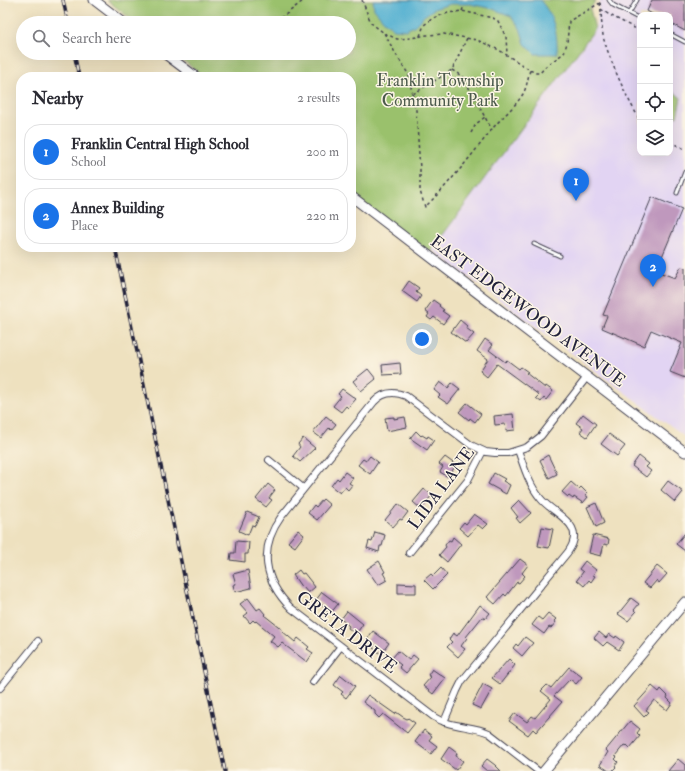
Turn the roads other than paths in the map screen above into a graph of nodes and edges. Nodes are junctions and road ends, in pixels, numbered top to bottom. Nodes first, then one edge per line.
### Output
1 (94, 0) edge
2 (609, 0) edge
3 (637, 0) edge
4 (629, 13) junction
5 (115, 16) edge
6 (637, 17) edge
7 (673, 36) edge
8 (685, 42) edge
9 (173, 60) edge
10 (189, 72) edge
11 (685, 172) edge
12 (677, 193) dead end
13 (356, 200) edge
14 (534, 244) dead end
15 (560, 256) dead end
16 (587, 377) junction
17 (518, 450) junction
18 (483, 451) junction
19 (685, 452) edge
20 (270, 460) dead end
21 (303, 488) junction
22 (409, 553) dead end
23 (685, 602) edge
24 (38, 641) dead end
25 (341, 646) junction
26 (313, 682) dead end
27 (0, 688) edge
28 (444, 722) junction
29 (538, 771) edge
30 (544, 771) edge

1 - 5 main road
2 - 4 lane
3 - 4 lane
4 - 6 lane
7 - 8 lane
9 - 10 main road
11 - 12 lane
13 - 16 main road, EAST EDGEWOOD AVENUE
14 - 15 lane
16 - 17 street, LIDA LANE
16 - 19 main road, EAST EDGEWOOD AVENUE
17 - 18 street, LIDA LANE
17 - 28 street
18 - 21 street, GRETA DRIVE
18 - 22 street, LIDA LANE
20 - 21 street
21 - 25 street, GRETA DRIVE
23 - 30 main road
24 - 27 street
25 - 26 street
25 - 28 street, GRETA DRIVE
28 - 29 street, GRETA DRIVE

